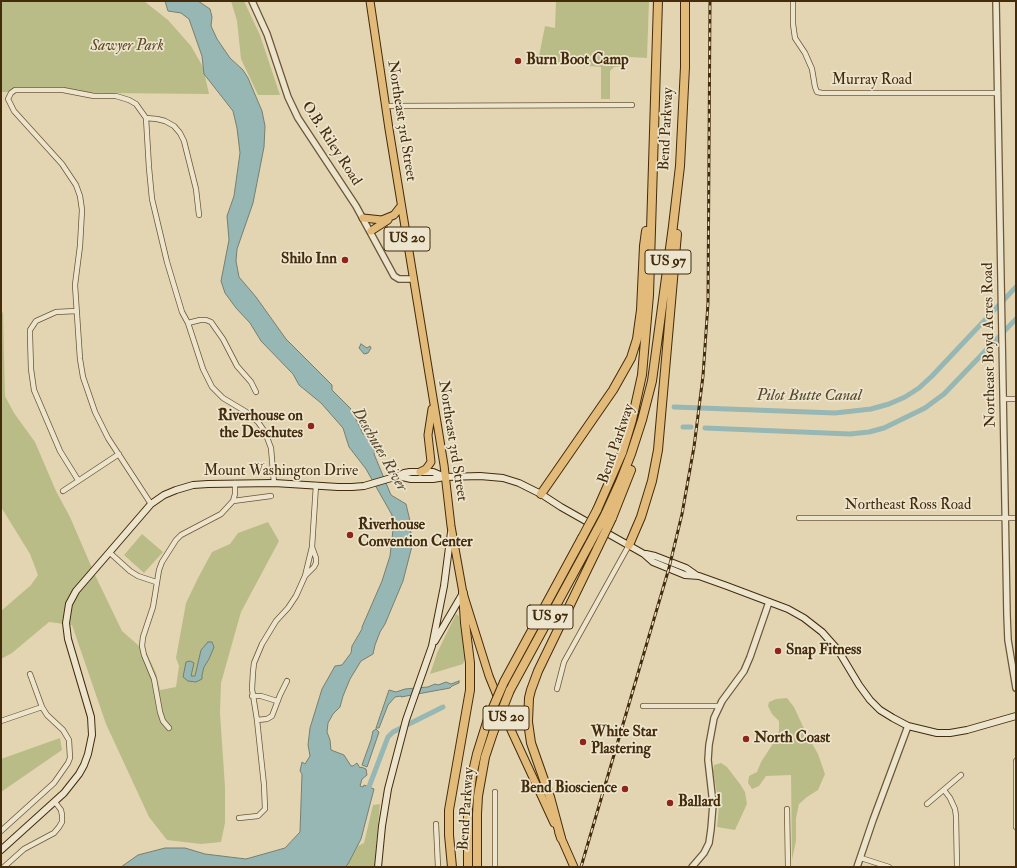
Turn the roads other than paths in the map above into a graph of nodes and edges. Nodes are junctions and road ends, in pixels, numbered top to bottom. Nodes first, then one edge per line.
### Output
1 (252, 1) edge
2 (370, 1) edge
3 (658, 1) edge
4 (685, 1) edge
5 (793, 1) edge
6 (996, 1) edge
7 (998, 93) junction
8 (632, 105) dead end
9 (386, 106) junction
10 (146, 118) junction
11 (680, 166) junction
12 (652, 186) junction
13 (402, 206) junction
14 (199, 215) dead end
15 (394, 215) junction
16 (363, 218) junction
17 (371, 231) junction
18 (414, 279) junction
19 (76, 311) junction
20 (188, 323) junction
21 (256, 392) dead end
22 (1003, 399) junction
23 (1016, 399) edge
24 (433, 403) junction
25 (119, 454) junction
26 (420, 472) junction
27 (398, 476) junction
28 (445, 477) junction
29 (78, 480) junction
30 (235, 483) junction
31 (274, 483) junction
32 (316, 485) junction
33 (63, 491) dead end
34 (541, 494) junction
35 (271, 496) dead end
36 (233, 501) junction
37 (151, 504) junction
38 (608, 516) junction
39 (799, 518) dead end
40 (1006, 518) junction
41 (1016, 518) edge
42 (451, 526) junction
43 (628, 545) junction
44 (312, 547) junction
45 (109, 552) junction
46 (305, 576) junction
47 (156, 582) junction
48 (463, 593) junction
49 (769, 602) junction
50 (432, 646) junction
51 (30, 674) dead end
52 (287, 681) dead end
53 (1016, 688) edge
54 (557, 689) dead end
55 (252, 696) junction
56 (277, 701) junction
57 (643, 706) dead end
58 (719, 706) junction
59 (42, 707) junction
60 (1016, 716) edge
61 (257, 720) junction
62 (1, 721) edge
63 (908, 726) junction
64 (169, 728) dead end
65 (1016, 762) edge
66 (961, 775) dead end
67 (944, 790) junction
68 (495, 792) dead end
69 (1016, 798) edge
70 (55, 802) junction
71 (927, 804) dead end
72 (787, 809) dead end
73 (239, 818) dead end
74 (436, 824) dead end
75 (1016, 827) edge
76 (1, 831) edge
77 (561, 838) junction
78 (1, 850) edge
79 (860, 858) junction
80 (4, 867) edge
81 (378, 867) edge
82 (438, 867) edge
83 (452, 867) edge
84 (468, 867) edge
85 (477, 867) edge
86 (495, 867) edge
87 (574, 867) edge
88 (692, 867) edge
89 (788, 867) edge
90 (858, 867) edge
91 (889, 867) edge
92 (957, 867) edge

1 - 16 street, O.B. Riley Road
2 - 9 main road, Northeast 3rd Street / US 20
3 - 12 highway, Bend Parkway / US 97
4 - 11 highway, Bend Parkway / US 97
5 - 7 street, Murray Road
6 - 7 street, Northeast Boyd Acres Road
7 - 22 street, Northeast Boyd Acres Road
8 - 9 street
9 - 13 main road, Northeast 3rd Street / US 20
10 - 14 street
10 - 19 street
10 - 20 street
11 - 38 highway, Bend Parkway / US 97
11 - 43 highway
12 - 34 highway
12 - 84 highway, Bend Parkway / US 97, bridge
13 - 15 main road
13 - 18 main road, Northeast 3rd Street / US 20
15 - 16 main road
15 - 17 main road
16 - 17 street, O.B. Riley Road
17 - 18 street, O.B. Riley Road
18 - 24 main road, Northeast 3rd Street / US 20
19 - 25 street
19 - 29 street
20 - 21 street
20 - 31 street
22 - 23 street
22 - 40 street, Northeast Boyd Acres Road
24 - 26 main road
24 - 28 main road, Northeast 3rd Street / US 20
25 - 29 street
25 - 37 street
26 - 27 main road, Mount Washington Drive
26 - 28 main road, Mount Washington Drive
27 - 28 main road, Mount Washington Drive
27 - 32 main road, Mount Washington Drive
28 - 34 main road
28 - 42 main road, Northeast 3rd Street / US 20
29 - 33 street
30 - 31 main road, Mount Washington Drive
30 - 36 street
30 - 37 main road, Mount Washington Drive
31 - 32 main road, Mount Washington Drive
32 - 44 street
34 - 43 main road
35 - 36 street
36 - 47 street
37 - 45 main road, Mount Washington Drive
38 - 77 highway, bridge
38 - 85 highway, Bend Parkway / US 97, bridge
39 - 40 street, Northeast Ross Road
40 - 41 street, Northeast Ross Road
40 - 53 street, Northeast Boyd Acres Road
42 - 48 main road, Northeast 3rd Street / US 20
42 - 50 main road
43 - 49 main road
43 - 54 street
44 - 46 street
44 - 46 street
45 - 47 street
45 - 70 main road, Mount Washington Drive
46 - 55 street
47 - 64 street
48 - 50 main road
48 - 77 main road, Northeast 3rd Street / US 20
48 - 83 highway
49 - 58 street
49 - 63 main road
50 - 81 main road
51 - 59 street
52 - 56 street
55 - 56 street
55 - 61 street
56 - 61 street
57 - 58 street
58 - 88 street
59 - 62 street
59 - 76 street
60 - 63 main road
61 - 73 street
63 - 79 street
65 - 69 street
66 - 67 street
67 - 71 street
67 - 92 street
68 - 86 street
69 - 75 street
70 - 78 main road, Mount Washington Drive
70 - 80 street
72 - 89 street
74 - 82 street
77 - 87 main road, Northeast 3rd Street / US 20
79 - 90 street
79 - 91 street

